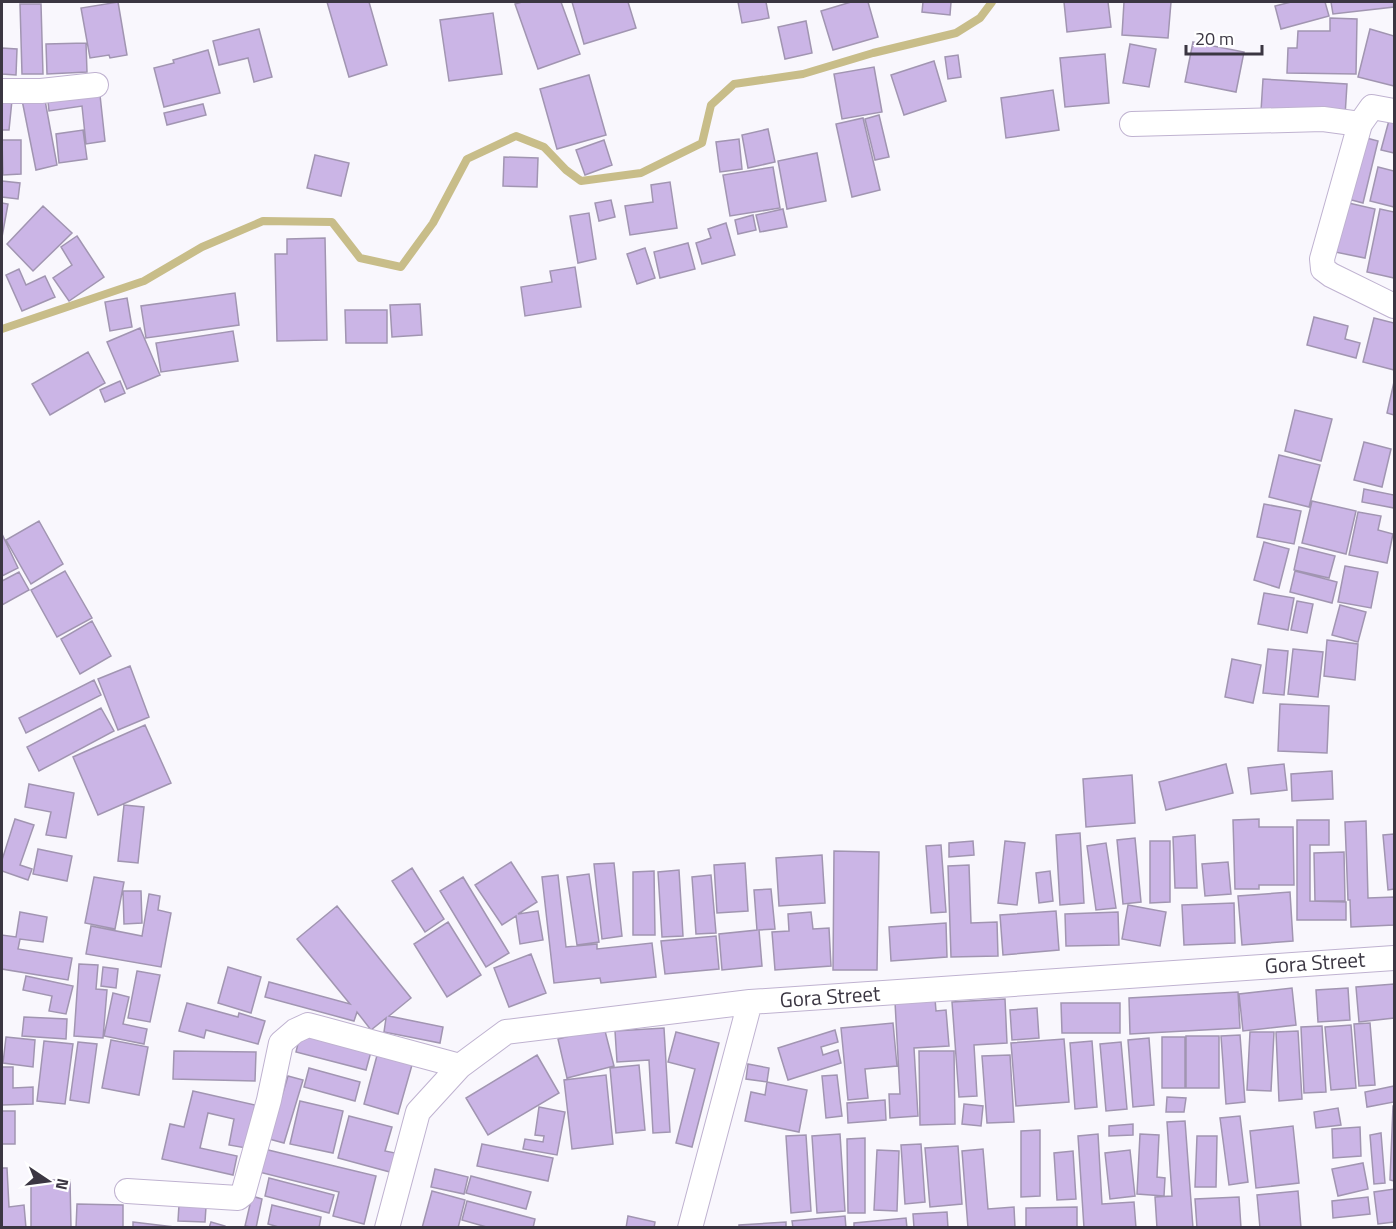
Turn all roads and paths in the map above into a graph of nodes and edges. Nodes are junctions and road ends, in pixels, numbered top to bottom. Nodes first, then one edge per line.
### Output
1 (96, 85) dead end
2 (2, 92) edge
3 (1395, 111) edge
4 (1132, 124) dead end
5 (1360, 124) junction
6 (1395, 306) edge
7 (1395, 958) edge
8 (750, 1002) junction
9 (460, 1066) junction
10 (127, 1191) dead end
11 (387, 1227) edge
12 (690, 1227) edge

1 - 2 street
3 - 5 street
4 - 5 street
5 - 6 street
7 - 8 street, Gora Street
8 - 9 street, Gora Street
8 - 12 street
9 - 10 street
9 - 11 street, Gora Street

